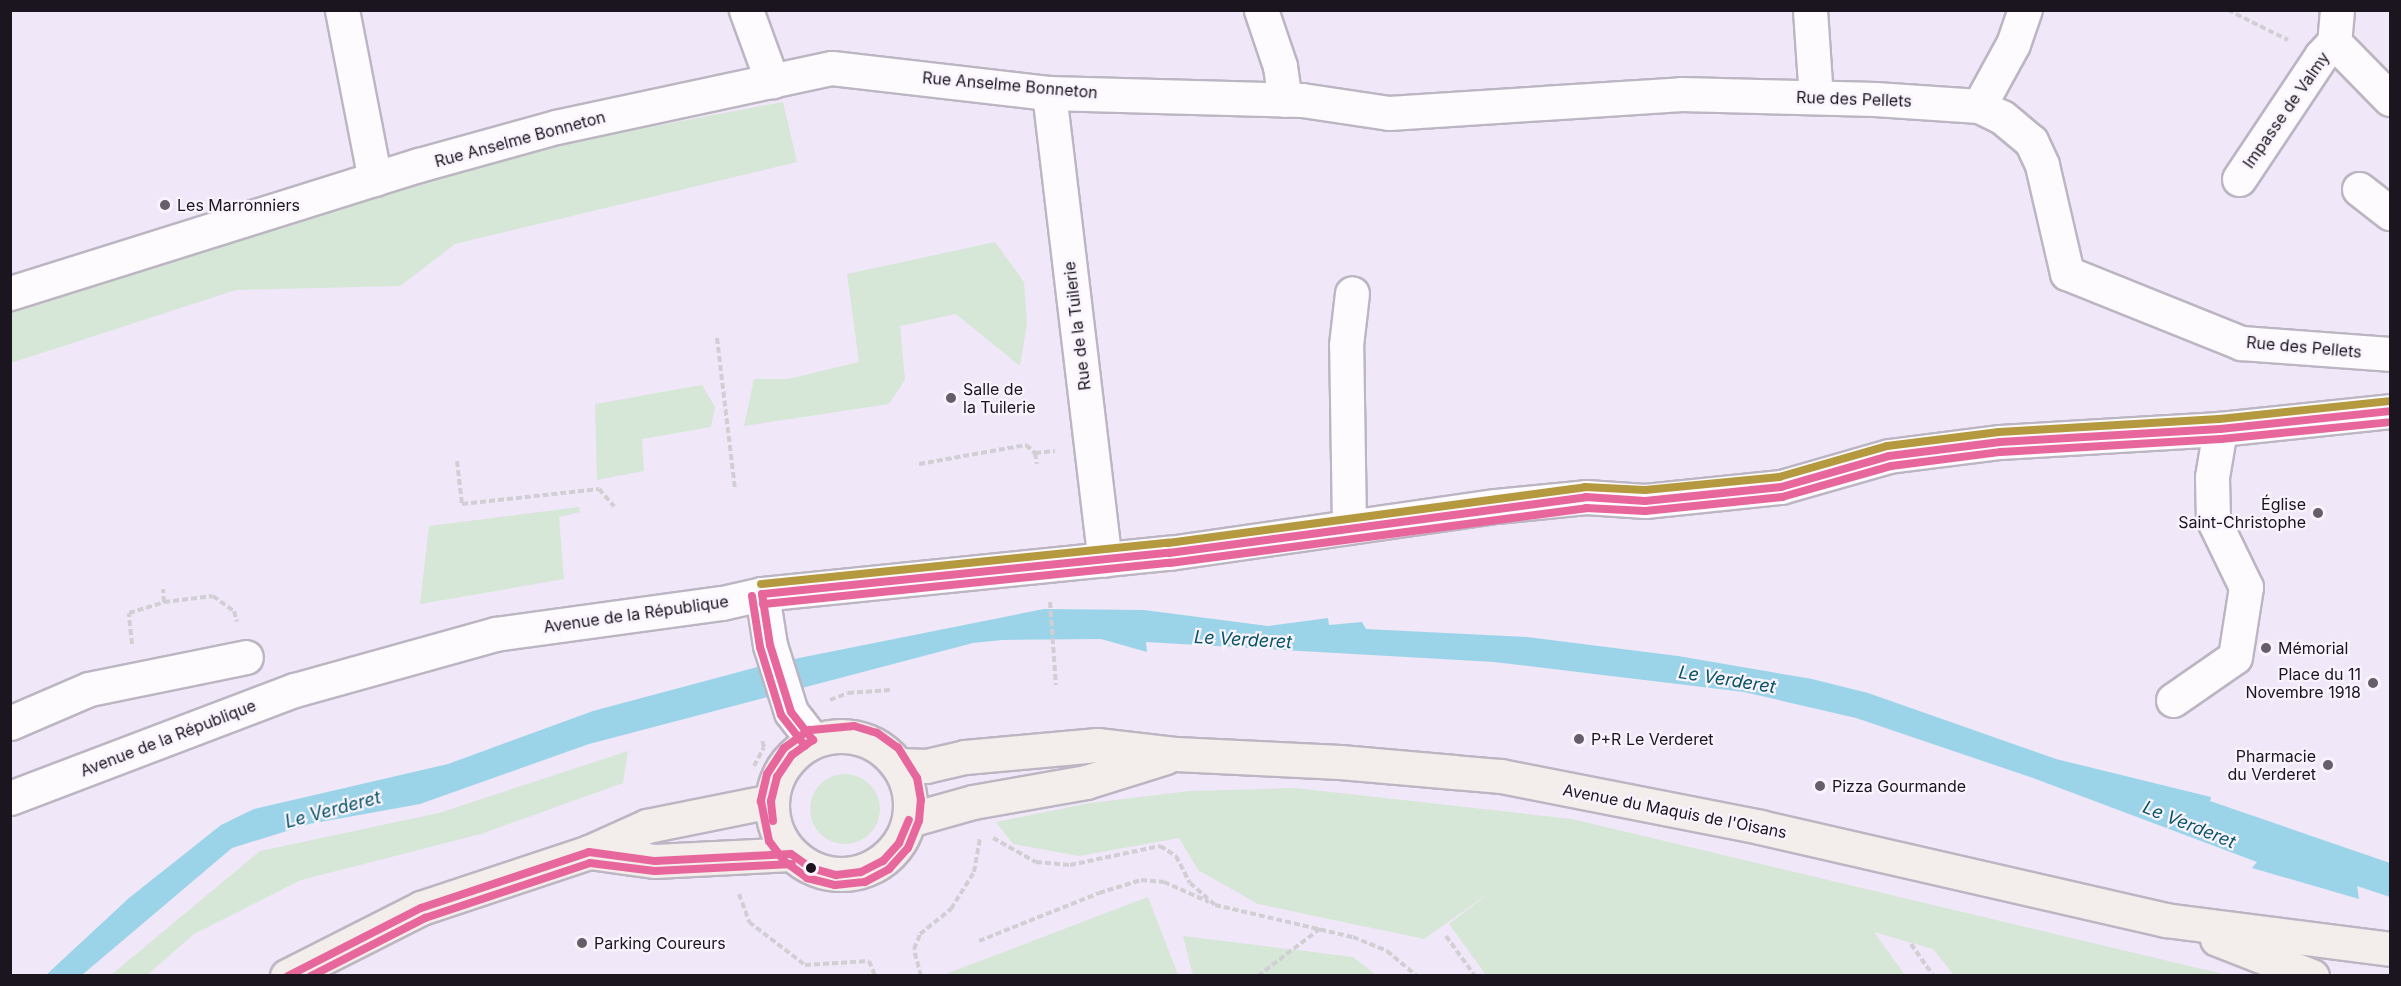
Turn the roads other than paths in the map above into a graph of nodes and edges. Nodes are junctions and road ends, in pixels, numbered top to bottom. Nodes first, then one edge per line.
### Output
1 (342, 10) edge
2 (1261, 10) edge
3 (1810, 10) edge
4 (2025, 10) edge
5 (2337, 10) edge
6 (758, 18) edge
7 (2334, 42) junction
8 (772, 81) junction
9 (1049, 93) junction
10 (1816, 97) junction
11 (2391, 99) edge
12 (1286, 100) junction
13 (1979, 106) junction
14 (375, 179) junction
15 (2239, 179) dead end
16 (2359, 189) dead end
17 (2391, 213) edge
18 (10, 293) edge
19 (1352, 293) dead end
20 (2391, 354) edge
21 (2391, 411) edge
22 (2220, 429) junction
23 (1349, 526) junction
24 (1105, 560) junction
25 (762, 594) junction
26 (246, 657) road end
27 (2173, 700) dead end
28 (10, 723) edge
29 (813, 740) junction
30 (1176, 754) junction
31 (898, 765) junction
32 (10, 798) edge
33 (771, 801) junction
34 (909, 820) junction
35 (589, 852) junction
36 (791, 854) junction
37 (2165, 920) junction
38 (2391, 950) edge
39 (287, 975) edge
40 (2312, 975) edge

1 - 14 street
2 - 12 street
3 - 10 street
4 - 13 street
5 - 7 street
6 - 8 street
7 - 11 street
7 - 15 street, Impasse de Valmy
8 - 9 street, Rue Anselme Bonneton
8 - 14 street, Rue Anselme Bonneton
9 - 12 street, Rue Anselme Bonneton
9 - 24 street, Rue de la Tuilerie
10 - 12 street, Rue des Pellets
10 - 13 street, Rue des Pellets
13 - 20 street, Rue des Pellets
14 - 18 street, Rue Anselme Bonneton
16 - 17 street
19 - 23 street
21 - 22 street, Avenue de la République
22 - 23 street, Avenue de la République
22 - 27 street
23 - 24 street, Avenue de la République
24 - 25 street, Avenue de la République
25 - 29 street
25 - 32 street, Avenue de la République
26 - 28 street
29 - 31 main road
29 - 33 main road
30 - 31 main road, Avenue du Maquis de l'Oisans
30 - 34 main road, Avenue du Maquis de l'Oisans
30 - 37 main road, Avenue du Maquis de l'Oisans
31 - 34 main road
33 - 35 main road
33 - 36 main road
34 - 36 main road
35 - 36 main road
35 - 39 main road
37 - 38 main road, Avenue du Maquis de l'Oisans
37 - 40 main road, Avenue du Maquis de l'Oisans

